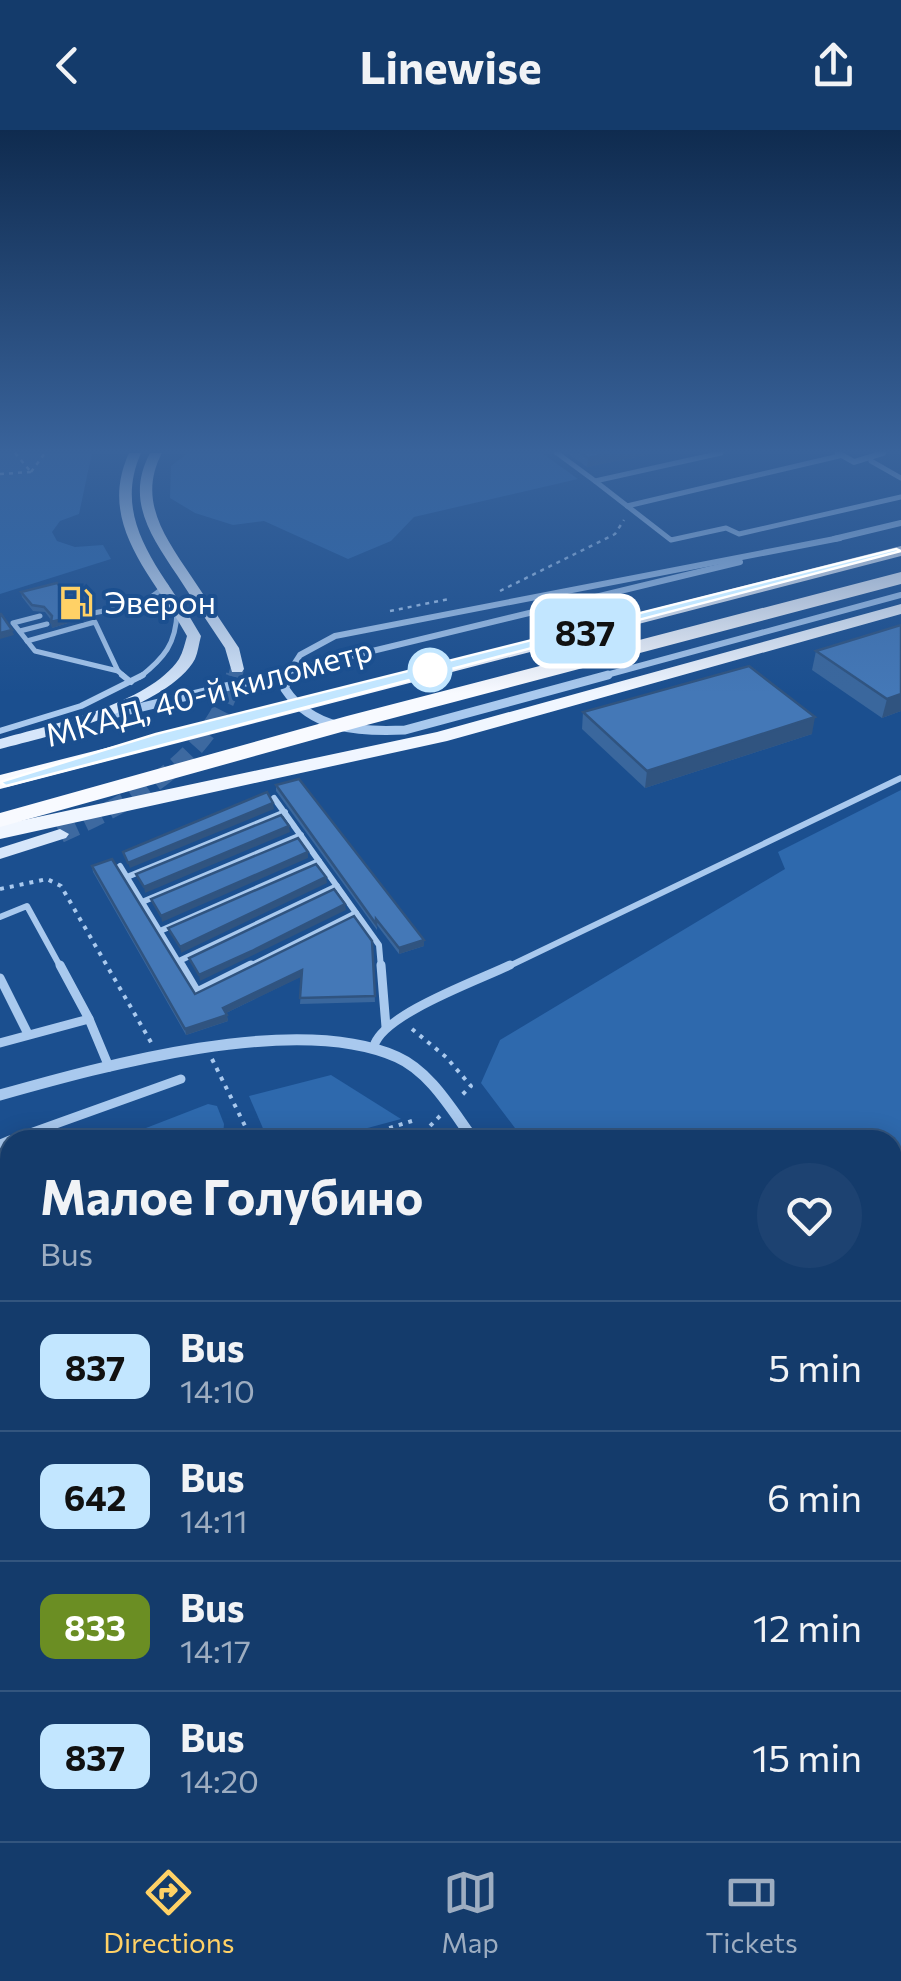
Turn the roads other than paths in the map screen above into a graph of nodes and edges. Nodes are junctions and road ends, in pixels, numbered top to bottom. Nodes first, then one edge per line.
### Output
1 (134, 533) edge
2 (156, 533) edge
3 (661, 533) edge
4 (704, 533) edge
5 (861, 533) edge
6 (840, 538) junction
7 (901, 552) edge
8 (901, 578) edge
9 (169, 591) junction
10 (901, 595) edge
11 (68, 609) edge
12 (901, 609) edge
13 (88, 614) junction
14 (40, 616) dead end
15 (74, 617) edge
16 (95, 622) junction
17 (47, 624) edge
18 (20, 632) junction
19 (27, 641) junction
20 (238, 669) tunnel mouth
21 (118, 671) junction
22 (131, 682) junction
23 (58, 727) junction
24 (0, 730) edge
25 (0, 744) edge
26 (901, 778) edge
27 (0, 782) edge
28 (274, 798) edge
29 (285, 812) junction
30 (0, 820) edge
31 (0, 832) edge
32 (60, 834) tunnel mouth
33 (301, 835) junction
34 (0, 854) edge
35 (319, 861) junction
36 (120, 866) edge
37 (127, 876) junction
38 (337, 886) junction
39 (142, 902) junction
40 (356, 913) junction
41 (0, 917) edge
42 (160, 931) junction
43 (179, 962) junction
44 (0, 978) edge
45 (89, 1019) junction
46 (386, 1028) junction
47 (28, 1034) junction
48 (0, 1043) edge
49 (374, 1046) junction
50 (109, 1067) junction
51 (181, 1079) dead end
52 (0, 1094) edge
53 (38, 1130) edge
54 (466, 1130) edge

1 - 9 main road
2 - 20 main road
3 - 4 lane
5 - 6 street
6 - 10 street
6 - 23 street
7 - 27 highway, МКАД, 40-й километр
8 - 30 highway, МКАД, 40-й километр
9 - 13 lane
9 - 22 lane
9 - 23 main road
11 - 13 lane
12 - 31 main road
13 - 15 lane
13 - 16 lane
14 - 18 lane
16 - 19 lane
16 - 21 lane
17 - 18 lane
18 - 19 lane
19 - 21 lane
21 - 22 lane
22 - 24 lane
23 - 25 main road
26 - 46 lane
28 - 29 lane
29 - 33 lane
29 - 37 lane
32 - 34 main road
33 - 35 lane
33 - 39 lane
35 - 38 lane
35 - 42 lane
36 - 37 lane
37 - 39 lane
38 - 40 lane
38 - 43 lane
39 - 42 lane
40 - 43 lane
40 - 46 lane
41 - 45 lane
42 - 43 lane
44 - 47 lane
45 - 47 lane
45 - 50 lane
46 - 49 lane
47 - 48 lane
49 - 50 street
49 - 54 street
50 - 52 street
51 - 53 lane

